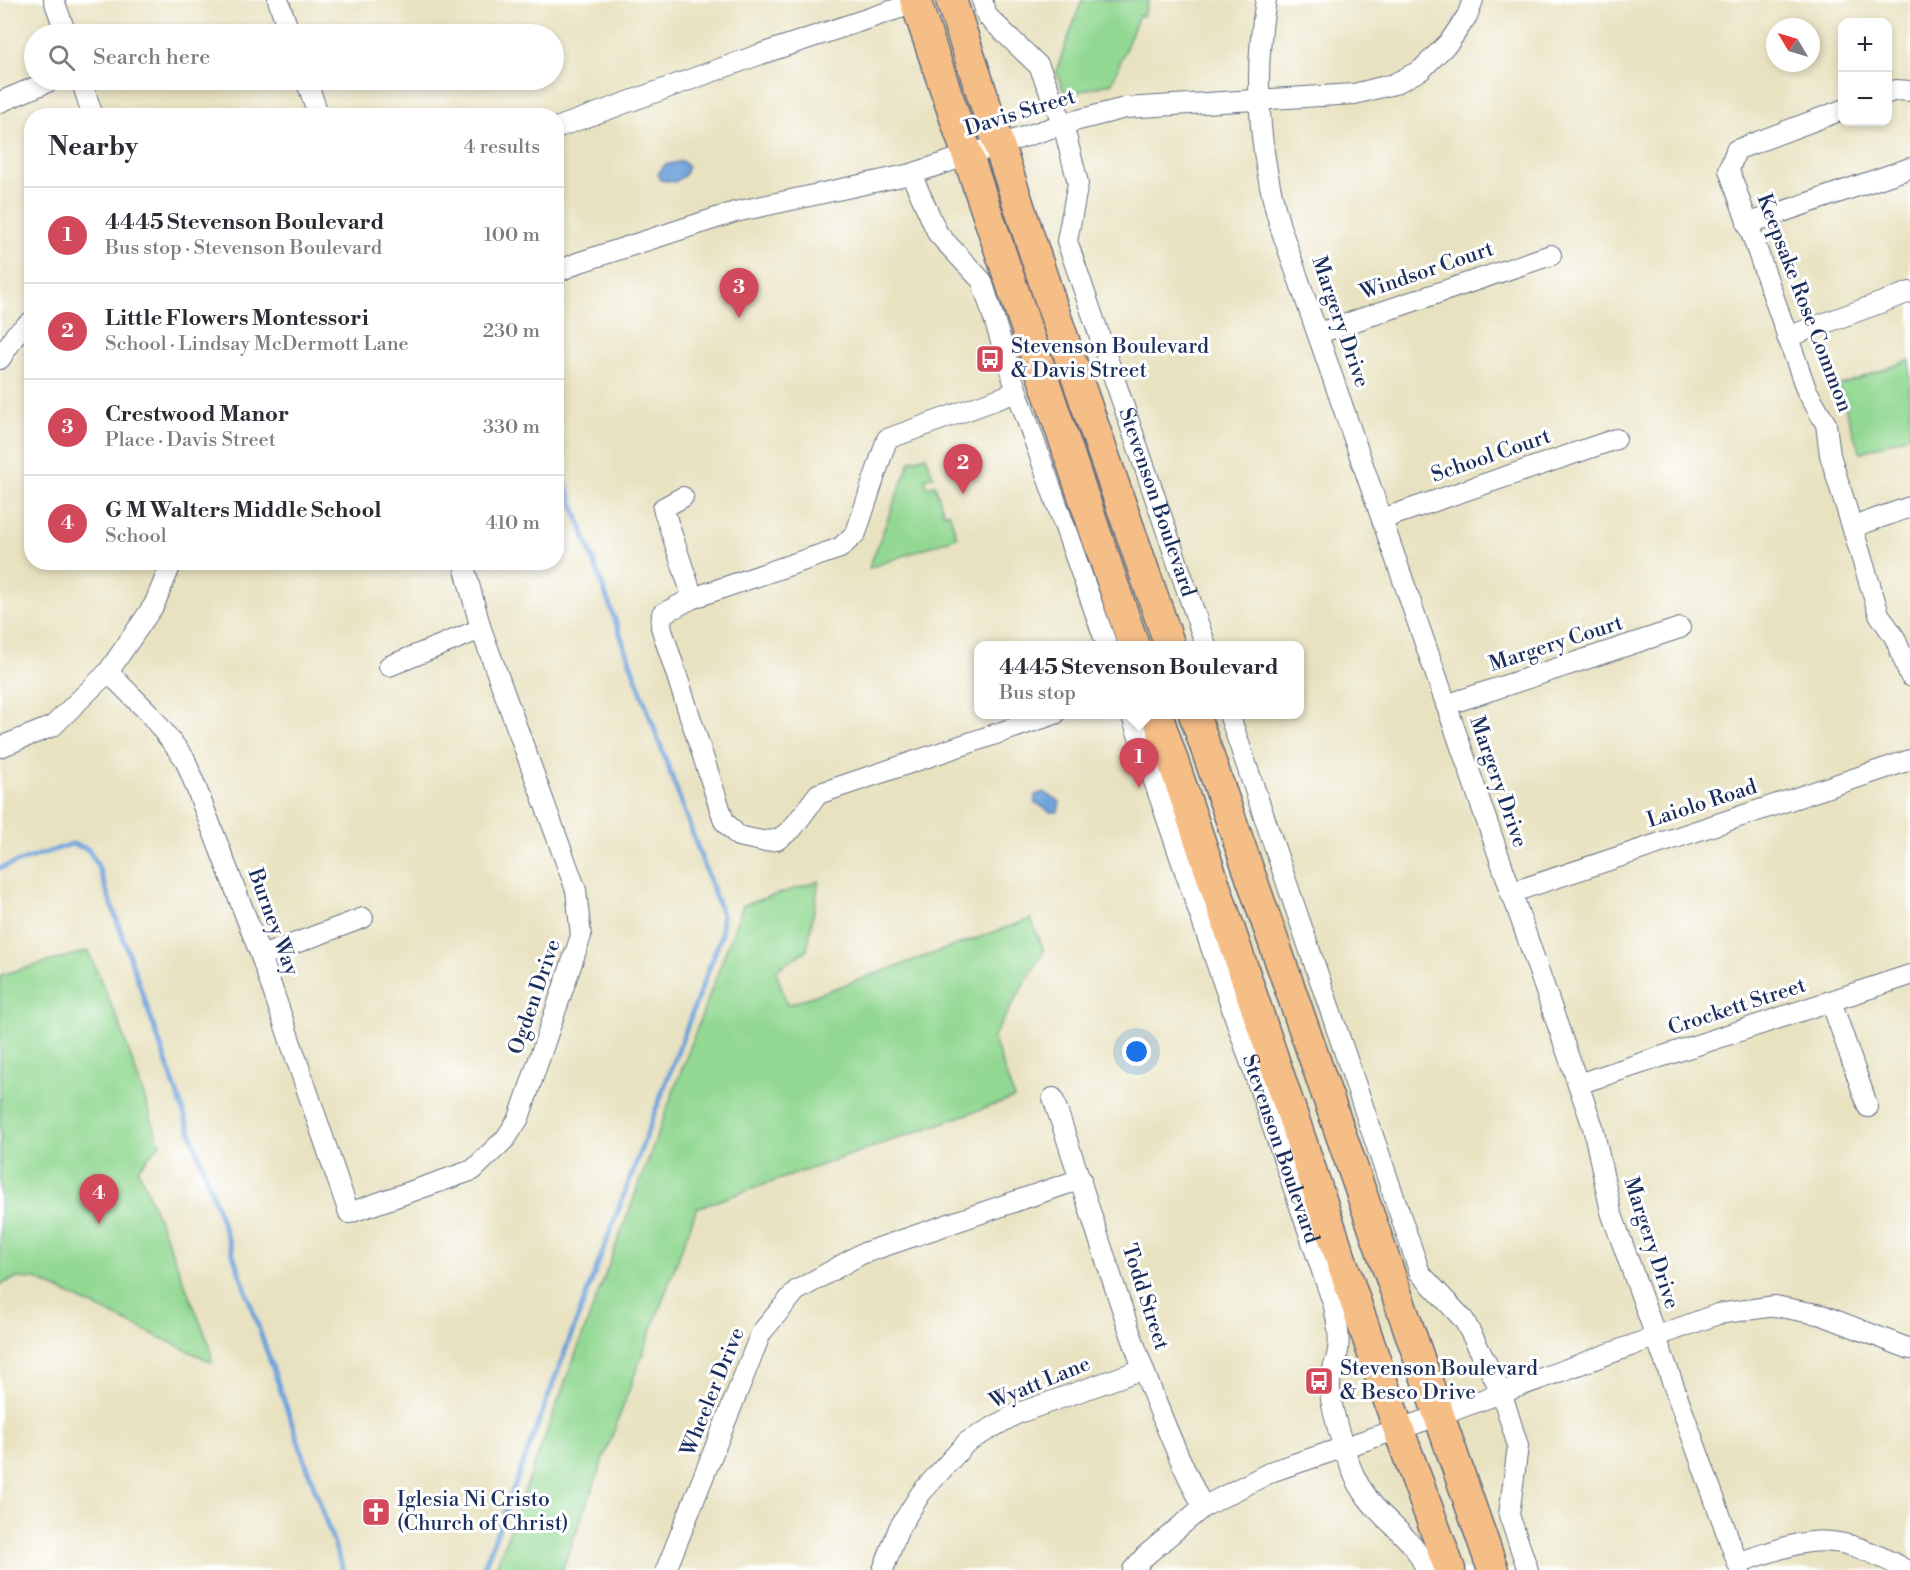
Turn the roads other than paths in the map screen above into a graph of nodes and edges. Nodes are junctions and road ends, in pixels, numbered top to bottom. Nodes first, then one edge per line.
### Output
1 (54, 0) edge
2 (278, 0) edge
3 (951, 0) edge
4 (982, 0) edge
5 (1266, 0) edge
6 (1473, 0) edge
7 (915, 1) edge
8 (62, 24) edge
9 (286, 24) edge
10 (28, 90) edge
11 (84, 90) edge
12 (310, 90) edge
13 (1892, 91) edge
14 (1910, 91) edge
15 (0, 102) edge
16 (1259, 102) junction
17 (90, 108) edge
18 (316, 108) edge
19 (1838, 112) edge
20 (1063, 124) junction
21 (564, 125) edge
22 (999, 146) junction
23 (967, 154) junction
24 (1910, 168) edge
25 (911, 174) junction
26 (1747, 224) junction
27 (1551, 255) dead end
28 (564, 269) edge
29 (1910, 292) edge
30 (24, 328) edge
31 (1319, 333) junction
32 (1787, 337) junction
33 (0, 360) edge
34 (1017, 392) junction
35 (1616, 439) dead end
36 (683, 497) dead end
37 (1910, 507) edge
38 (1382, 519) junction
39 (1853, 527) junction
40 (169, 570) edge
41 (465, 570) edge
42 (693, 598) junction
43 (1680, 628) dead end
44 (481, 629) junction
45 (1903, 635) edge
46 (1106, 641) edge
47 (1133, 641) edge
48 (1169, 641) edge
49 (1205, 641) edge
50 (388, 666) dead end
51 (108, 672) junction
52 (1910, 676) edge
53 (1446, 705) junction
54 (1040, 719) edge
55 (1133, 719) edge
56 (1159, 719) edge
57 (1196, 719) edge
58 (1231, 719) edge
59 (0, 747) edge
60 (1910, 760) edge
61 (1510, 893) junction
62 (363, 918) dead end
63 (261, 956) junction
64 (1910, 975) edge
65 (1831, 1001) junction
66 (1578, 1084) junction
67 (1053, 1098) dead end
68 (1868, 1107) dead end
69 (1081, 1179) junction
70 (349, 1213) joint
71 (1656, 1335) junction
72 (1910, 1349) edge
73 (1143, 1369) junction
74 (1501, 1391) junction
75 (1438, 1416) junction
76 (1398, 1428) junction
77 (1346, 1448) junction
78 (1203, 1507) junction
79 (1739, 1567) edge
80 (666, 1570) edge
81 (884, 1570) edge
82 (1133, 1570) edge
83 (1426, 1570) edge
84 (1449, 1570) edge
85 (1493, 1570) edge
86 (1528, 1570) edge
87 (1906, 1570) edge

1 - 8 street
2 - 9 street
3 - 22 main road, Stevenson Boulevard
4 - 20 street, Stevenson Boulevard
5 - 16 street, Margery Drive
6 - 16 street, Davis Street
7 - 21 street
7 - 23 main road
10 - 15 street
11 - 17 street
12 - 18 street
13 - 14 street
16 - 20 street, Davis Street
16 - 31 street, Margery Drive
19 - 26 street, Keepsake Rose Common
20 - 22 street, Davis Street
20 - 49 street, Stevenson Boulevard
22 - 23 street, Davis Street
22 - 48 main road, Stevenson Boulevard
23 - 25 street, Davis Street
23 - 47 main road
24 - 26 street
25 - 28 street, Davis Street
25 - 34 street
26 - 32 street, Keepsake Rose Common
27 - 31 street, Windsor Court
29 - 32 street
30 - 33 street
31 - 38 street, Margery Drive
32 - 39 street, Keepsake Rose Common
34 - 42 street
34 - 46 street
35 - 38 street, School Court
36 - 42 street
37 - 39 street
38 - 53 street, Margery Drive
39 - 45 street, Keepsake Rose Common
40 - 51 street
41 - 44 street, Ogden Drive
42 - 54 street
43 - 53 street, Margery Court
44 - 50 street
44 - 70 street, Ogden Drive
45 - 52 street, Keepsake Rose Common
51 - 59 street
51 - 63 street, Burney Way
53 - 61 street, Margery Drive
55 - 77 street, Stevenson Boulevard
56 - 76 main road, Stevenson Boulevard
57 - 75 main road
58 - 74 street
60 - 61 street, Laiolo Road
61 - 66 street, Margery Drive
62 - 63 street
63 - 70 street, Burney Way
64 - 65 street, Crockett Street
65 - 66 street, Crockett Street
65 - 68 street
66 - 71 street, Margery Drive
67 - 69 street, Todd Street
69 - 73 street, Todd Street
69 - 80 street, Wheeler Drive
71 - 72 street
71 - 74 street
71 - 79 street, Margery Drive
73 - 78 street, Todd Street
73 - 81 street, Wyatt Lane
74 - 75 street
74 - 86 street
75 - 76 street
75 - 85 main road
76 - 77 street
76 - 84 main road, Stevenson Boulevard
77 - 78 street
77 - 83 street, Stevenson Boulevard
78 - 82 street
79 - 87 street

